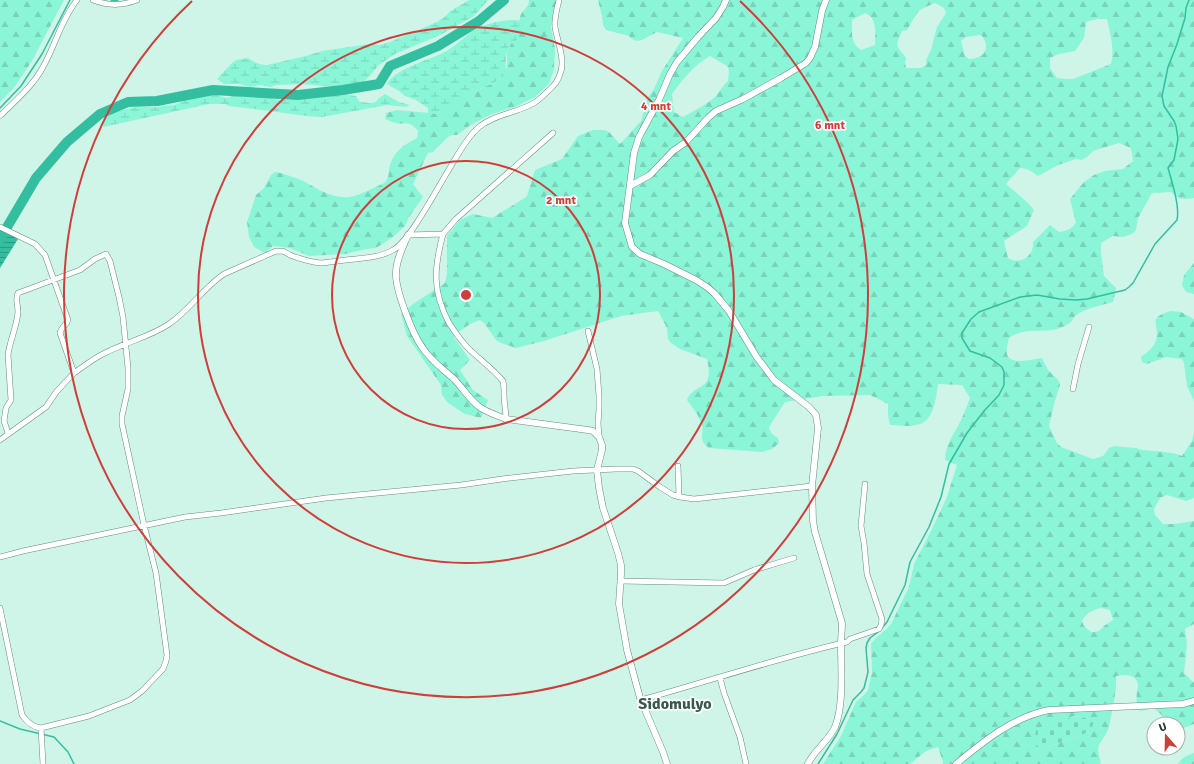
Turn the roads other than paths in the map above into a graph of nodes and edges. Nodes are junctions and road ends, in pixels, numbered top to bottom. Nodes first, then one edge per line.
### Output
1 (77, 0) edge
2 (93, 0) edge
3 (137, 0) edge
4 (559, 0) edge
5 (726, 0) edge
6 (826, 0) edge
7 (0, 116) edge
8 (553, 133) dead end
9 (630, 186) junction
10 (0, 227) edge
11 (443, 234) junction
12 (410, 235) junction
13 (54, 280) junction
14 (1090, 327) dead end
15 (588, 331) dead end
16 (125, 344) junction
17 (74, 373) junction
18 (1073, 389) dead end
19 (506, 418) junction
20 (8, 433) junction
21 (599, 434) junction
22 (0, 440) edge
23 (678, 466) dead end
24 (597, 470) junction
25 (865, 484) dead end
26 (812, 486) junction
27 (679, 497) junction
28 (144, 525) junction
29 (0, 557) edge
30 (794, 558) dead end
31 (621, 581) junction
32 (0, 608) edge
33 (841, 643) junction
34 (720, 678) junction
35 (641, 700) junction
36 (1194, 701) edge
37 (41, 730) junction
38 (43, 764) edge
39 (667, 764) edge
40 (746, 764) edge
41 (808, 764) edge
42 (956, 764) edge

1 - 7 street
2 - 3 street
4 - 12 street
5 - 9 street
6 - 9 street
8 - 11 street
9 - 26 street
10 - 13 street
11 - 12 street
11 - 19 street
12 - 16 street
12 - 19 street
13 - 16 street
13 - 17 street
13 - 20 street
14 - 18 street
15 - 21 street
16 - 17 street
16 - 28 street
17 - 20 street
19 - 21 street
20 - 22 street
21 - 24 street
23 - 27 street
24 - 27 street
24 - 28 street
24 - 31 street
25 - 33 street
26 - 27 street
26 - 33 street
28 - 29 street
28 - 37 street
30 - 31 street
31 - 35 street
32 - 37 street
33 - 34 street
33 - 41 street
34 - 35 street
34 - 40 street
35 - 39 street
36 - 42 street
37 - 38 street

